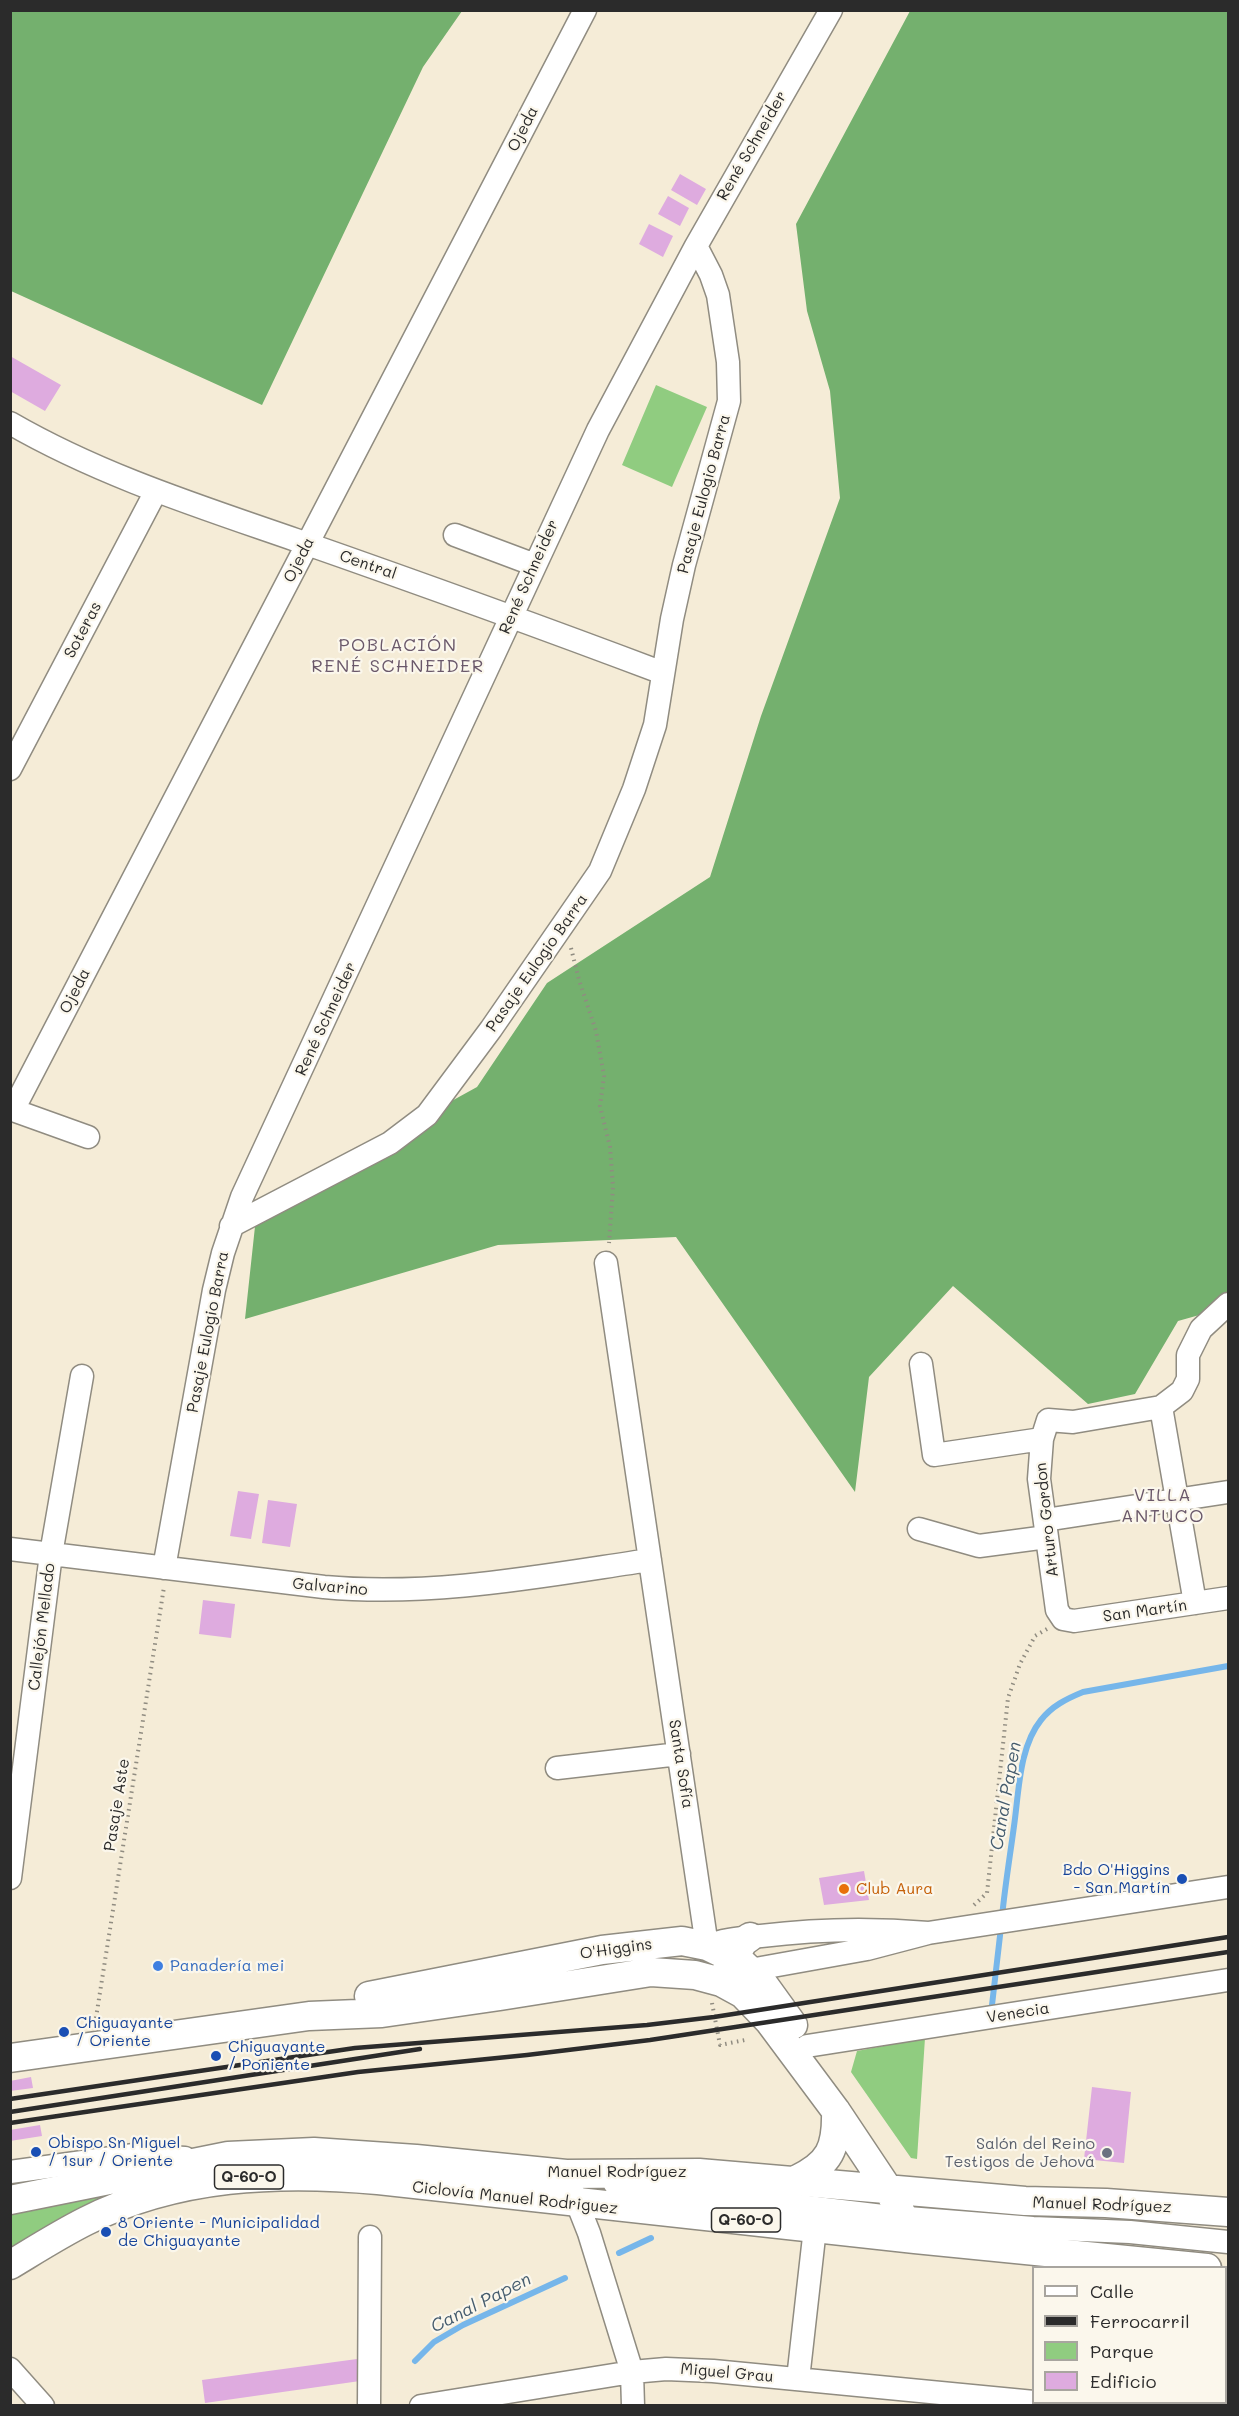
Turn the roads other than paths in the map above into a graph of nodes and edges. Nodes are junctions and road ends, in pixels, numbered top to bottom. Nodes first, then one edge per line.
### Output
1 (585, 10) edge
2 (831, 10) edge
3 (696, 246) junction
4 (10, 423) edge
5 (156, 491) junction
6 (455, 535) dead end
7 (307, 544) junction
8 (535, 565) junction
9 (512, 616) junction
10 (663, 672) junction
11 (10, 769) edge
12 (12, 1110) edge
13 (88, 1137) dead end
14 (231, 1226) junction
15 (606, 1263) road end
16 (1228, 1304) edge
17 (921, 1364) dead end
18 (82, 1376) dead end
19 (1161, 1407) junction
20 (1045, 1430) junction
21 (1228, 1492) edge
22 (1177, 1500) junction
23 (1046, 1528) junction
24 (919, 1529) dead end
25 (10, 1549) edge
26 (51, 1554) junction
27 (650, 1560) junction
28 (164, 1568) junction
29 (1228, 1598) edge
30 (1195, 1603) junction
31 (1062, 1619) joint
32 (679, 1754) junction
33 (557, 1768) dead end
34 (10, 1878) edge
35 (1228, 1887) edge
36 (928, 1933) junction
37 (707, 1946) junction
38 (745, 1955) junction
39 (1228, 1980) edge
40 (716, 1988) junction
41 (309, 2016) junction
42 (807, 2046) junction
43 (10, 2058) edge
44 (836, 2111) junction
45 (205, 2160) junction
46 (10, 2172) edge
47 (566, 2174) junction
48 (796, 2180) junction
49 (899, 2190) junction
50 (10, 2200) edge
51 (577, 2201) junction
52 (1228, 2212) edge
53 (916, 2226) junction
54 (815, 2228) junction
55 (370, 2237) dead end
56 (1228, 2242) edge
57 (1228, 2255) edge
58 (1070, 2260) edge
59 (1172, 2264) junction
60 (10, 2265) edge
61 (1190, 2266) edge
62 (10, 2369) edge
63 (632, 2372) junction
64 (798, 2379) junction
65 (983, 2401) edge
66 (1032, 2402) edge
67 (43, 2406) edge
68 (369, 2406) edge
69 (421, 2406) edge
70 (633, 2406) edge

1 - 7 street, Ojeda
2 - 3 street, René Schneider
3 - 8 street, René Schneider
3 - 10 street, Pasaje Eulogio Barra
4 - 5 street, Central
5 - 7 street, Central
5 - 11 street, Soteras
6 - 8 street
7 - 9 street, Central
7 - 12 street, Ojeda
8 - 9 street, René Schneider
9 - 10 street, Central
9 - 14 street, René Schneider
10 - 14 street, Pasaje Eulogio Barra
12 - 13 street
14 - 28 street, Pasaje Eulogio Barra
15 - 27 street, Santa Sofía
16 - 19 street
17 - 20 street
18 - 26 street, Callejón Mellado
19 - 20 street
19 - 22 street
20 - 23 street, Arturo Gordon
21 - 22 street
22 - 23 street
22 - 30 street
23 - 24 street
23 - 31 street, Arturo Gordon
25 - 26 street, Galvarino
26 - 28 street, Galvarino
26 - 34 street, Callejón Mellado
27 - 28 street, Galvarino
27 - 32 street, Santa Sofía
29 - 30 street, San Martín
30 - 31 street, San Martín
32 - 33 street
32 - 37 street, Santa Sofía
35 - 36 street
36 - 38 street
36 - 38 street
37 - 38 main road
37 - 41 main road, O'Higgins
38 - 40 main road
38 - 42 main road
39 - 42 street, Venecia
40 - 41 main road, O'Higgins
40 - 44 main road
41 - 43 main road, O'Higgins
42 - 49 main road
44 - 48 main road
44 - 49 main road
45 - 46 street
45 - 47 main road, Manuel Rodríguez / Q-60-O
45 - 50 main road, Manuel Rodríguez / Q-60-O
47 - 48 main road, Manuel Rodríguez / Q-60-O
47 - 51 street
47 - 53 street
48 - 49 main road, Manuel Rodríguez / Q-60-O
49 - 52 main road, Manuel Rodríguez / Q-60-O
49 - 53 main road
51 - 54 main road, Manuel Rodríguez / Q-60-O
51 - 60 main road, Manuel Rodríguez / Q-60-O
51 - 63 street
53 - 54 main road, Manuel Rodríguez / Q-60-O
53 - 56 street
53 - 58 main road, Manuel Rodríguez / Q-60-O
54 - 64 street
55 - 68 street
57 - 59 street
58 - 59 main road, Manuel Rodríguez / Q-60-O
59 - 61 main road, Manuel Rodríguez / Q-60-O
62 - 67 street
63 - 64 street, Miguel Grau
63 - 69 street, Miguel Grau
63 - 70 street
64 - 65 street, Miguel Grau
65 - 66 street, Miguel Grau

